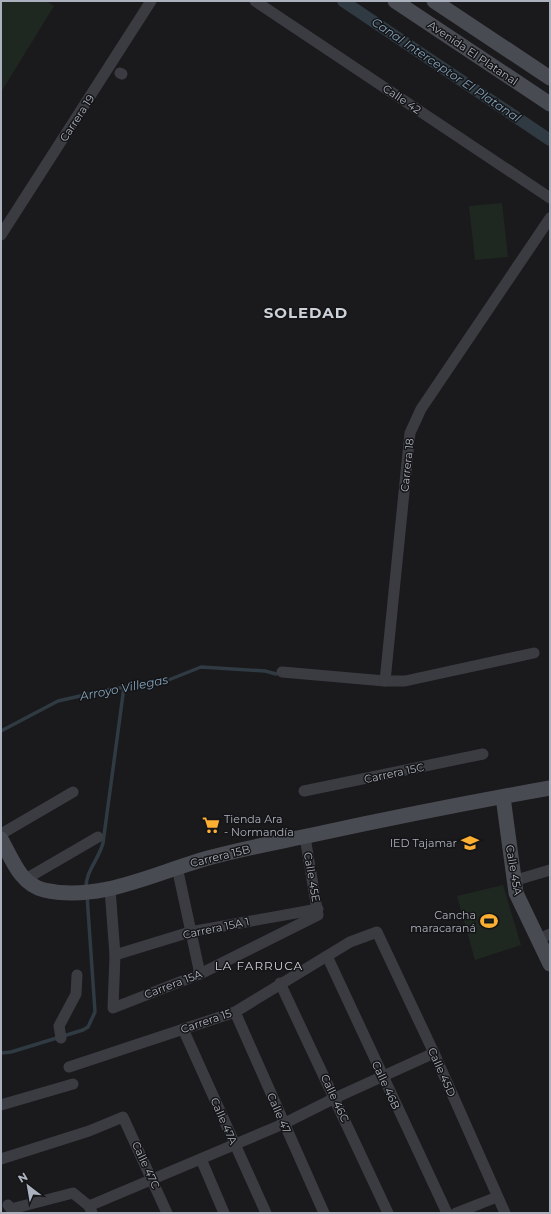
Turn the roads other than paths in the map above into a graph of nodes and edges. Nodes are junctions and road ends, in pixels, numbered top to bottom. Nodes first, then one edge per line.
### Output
1 (151, 1) edge
2 (255, 1) edge
3 (396, 1) edge
4 (434, 1) edge
5 (550, 78) edge
6 (550, 104) edge
7 (550, 198) edge
8 (550, 218) edge
9 (1, 235) edge
10 (534, 653) dead end
11 (282, 672) dead end
12 (385, 681) junction
13 (484, 754) dead end
14 (550, 788) edge
15 (304, 791) dead end
16 (73, 792) dead end
17 (503, 797) junction
18 (1, 834) edge
19 (98, 837) dead end
20 (305, 837) junction
21 (1, 839) edge
22 (177, 867) junction
23 (550, 870) edge
24 (24, 880) junction
25 (514, 881) junction
26 (110, 889) junction
27 (318, 913) junction
28 (190, 932) junction
29 (377, 932) joint
30 (544, 937) edge
31 (115, 955) junction
32 (327, 956) junction
33 (550, 964) edge
34 (200, 974) junction
35 (77, 975) dead end
36 (280, 983) junction
37 (235, 1012) junction
38 (183, 1029) junction
39 (61, 1038) dead end
40 (434, 1053) junction
41 (69, 1067) dead end
42 (382, 1076) junction
43 (73, 1084) dead end
44 (335, 1098) junction
45 (1, 1105) edge
46 (283, 1124) junction
47 (234, 1143) junction
48 (1, 1159) edge
49 (201, 1159) junction
50 (153, 1180) junction
51 (497, 1198) junction
52 (12, 1209) edge
53 (90, 1210) edge
54 (167, 1213) edge
55 (224, 1213) edge
56 (266, 1213) edge
57 (324, 1213) edge
58 (388, 1213) edge
59 (447, 1213) edge
60 (456, 1213) edge
61 (505, 1213) edge

1 - 9 street, Carrera 19
2 - 7 street, Calle 42
3 - 6 street, Avenida El Platanal
4 - 5 street, Avenida El Platanal
8 - 12 street, Carrera 18
10 - 12 street
11 - 12 street
13 - 15 street, Carrera 15C
14 - 17 street, Carrera 15B
16 - 18 street
17 - 20 street, Carrera 15B
17 - 25 street, Calle 45A
19 - 24 street
20 - 22 street, Carrera 15B
20 - 27 street, Calle 45E
21 - 24 street
22 - 26 street, Carrera 15B
22 - 28 street
23 - 25 street
24 - 26 street, Carrera 15B
25 - 30 street, Calle 45A
26 - 31 street
27 - 28 street, Carrera 15A 1
27 - 34 street, Carrera 15A
28 - 31 street, Carrera 15A 1
28 - 34 street
29 - 32 street, Carrera 15
29 - 40 street, Calle 45D
30 - 33 street, Calle 45A
31 - 34 street, Carrera 15A
32 - 36 street, Carrera 15
32 - 42 street, Calle 46B
35 - 39 street
36 - 37 street, Carrera 15
36 - 44 street, Calle 46C
37 - 38 street, Carrera 15
37 - 46 street, Calle 47
38 - 41 street, Carrera 15
38 - 47 street, Calle 47A
40 - 42 street
40 - 51 street, Calle 45D
42 - 44 street
42 - 59 street, Calle 46B
43 - 45 street
44 - 46 street
44 - 58 street, Calle 46C
46 - 47 street
46 - 57 street, Calle 47
47 - 49 street
47 - 56 street, Calle 47A
48 - 50 street, Calle 47C
49 - 50 street
49 - 55 street
50 - 53 street
50 - 54 street, Calle 47C
51 - 60 street
51 - 61 street, Calle 45D
52 - 53 street

